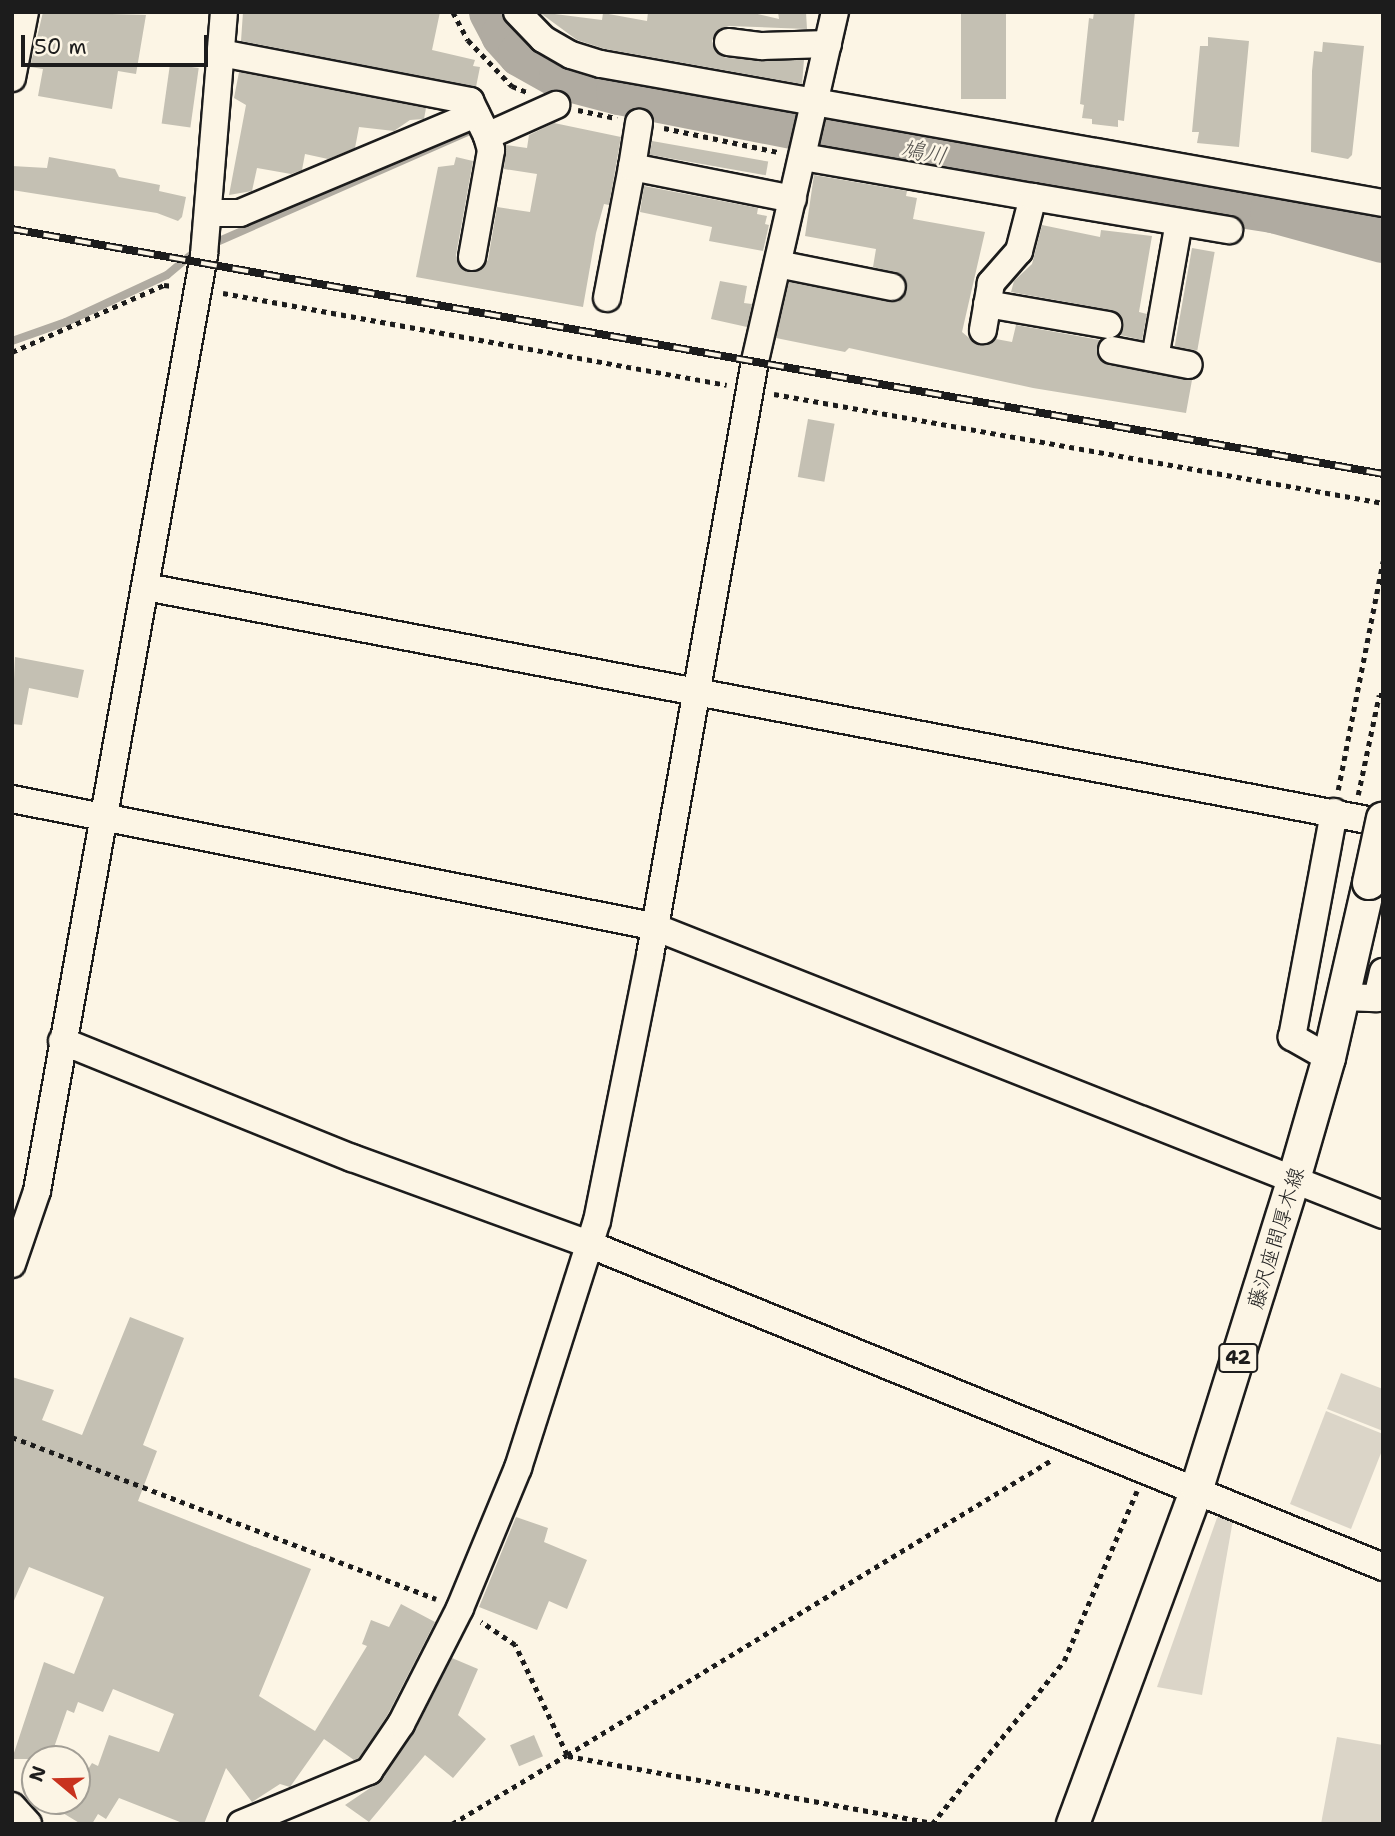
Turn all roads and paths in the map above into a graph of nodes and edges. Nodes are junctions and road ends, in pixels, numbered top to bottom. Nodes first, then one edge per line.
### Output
1 (25, 12) edge
2 (224, 12) edge
3 (453, 12) edge
4 (517, 12) edge
5 (835, 12) edge
6 (16, 39) edge
7 (728, 42) dead end
8 (828, 44) junction
9 (221, 53) junction
10 (12, 78) edge
11 (556, 105) junction
12 (816, 105) junction
13 (639, 123) junction
14 (482, 125) junction
15 (805, 149) junction
16 (632, 167) junction
17 (1033, 197) junction
18 (793, 199) junction
19 (1383, 203) edge
20 (1179, 222) junction
21 (1229, 230) dead end
22 (207, 233) junction
23 (472, 257) dead end
24 (778, 264) junction
25 (892, 287) dead end
26 (198, 289) junction
27 (607, 298) dead end
28 (988, 304) junction
29 (983, 330) dead end
30 (12, 352) edge
31 (1154, 358) junction
32 (1189, 365) dead end
33 (750, 389) junction
34 (1383, 503) edge
35 (1383, 561) edge
36 (146, 587) junction
37 (693, 695) junction
38 (1383, 695) edge
39 (12, 799) edge
40 (104, 816) junction
41 (1363, 817) edge
42 (652, 926) junction
43 (1383, 972) edge
44 (1343, 998) junction
45 (62, 1041) junction
46 (1329, 1058) junction
47 (1294, 1179) junction
48 (25, 1193) edge
49 (1383, 1215) edge
50 (591, 1245) junction
51 (12, 1265) edge
52 (12, 1437) edge
53 (1080, 1443) junction
54 (1147, 1468) junction
55 (1197, 1488) junction
56 (1383, 1567) edge
57 (460, 1608) junction
58 (567, 1755) junction
59 (12, 1806) edge
60 (934, 1823) edge
61 (28, 1824) edge
62 (241, 1824) edge
63 (452, 1824) edge
64 (1073, 1824) edge

1 - 6 street
2 - 9 street
3 - 11 path
4 - 12 street
5 - 8 street
6 - 10 street
7 - 8 street
8 - 12 street
9 - 14 street
9 - 22 street
11 - 13 path
11 - 14 street
12 - 15 street
12 - 19 street
13 - 15 path
13 - 16 street
14 - 22 street
14 - 23 street
15 - 17 street
15 - 18 street
16 - 18 street
16 - 27 street
17 - 20 street
17 - 28 street
18 - 24 street
20 - 21 street
20 - 31 street
22 - 26 street
24 - 25 street
24 - 33 street
26 - 30 path
26 - 33 path
26 - 36 street
28 - 29 street
28 - 31 street
31 - 32 street
33 - 34 path
33 - 37 street
35 - 41 path
36 - 37 street
36 - 40 street
37 - 41 street
37 - 42 street
38 - 41 path
39 - 40 street
40 - 42 street
40 - 45 street
41 - 44 main road, 藤沢座間厚木線 / 42, bridge
41 - 46 street
42 - 47 street
42 - 50 street
43 - 44 street
44 - 46 main road, 藤沢座間厚木線 / 42
45 - 48 street
45 - 50 street
46 - 47 main road, 藤沢座間厚木線 / 42
47 - 49 street
47 - 55 main road, 藤沢座間厚木線 / 42
48 - 51 street
50 - 53 street
50 - 57 street
52 - 57 path
53 - 54 street
53 - 58 path
54 - 55 street
54 - 60 path
55 - 56 street
55 - 64 main road, 藤沢座間厚木線 / 42
57 - 58 path
57 - 62 street
58 - 60 path
58 - 63 path
59 - 61 street

